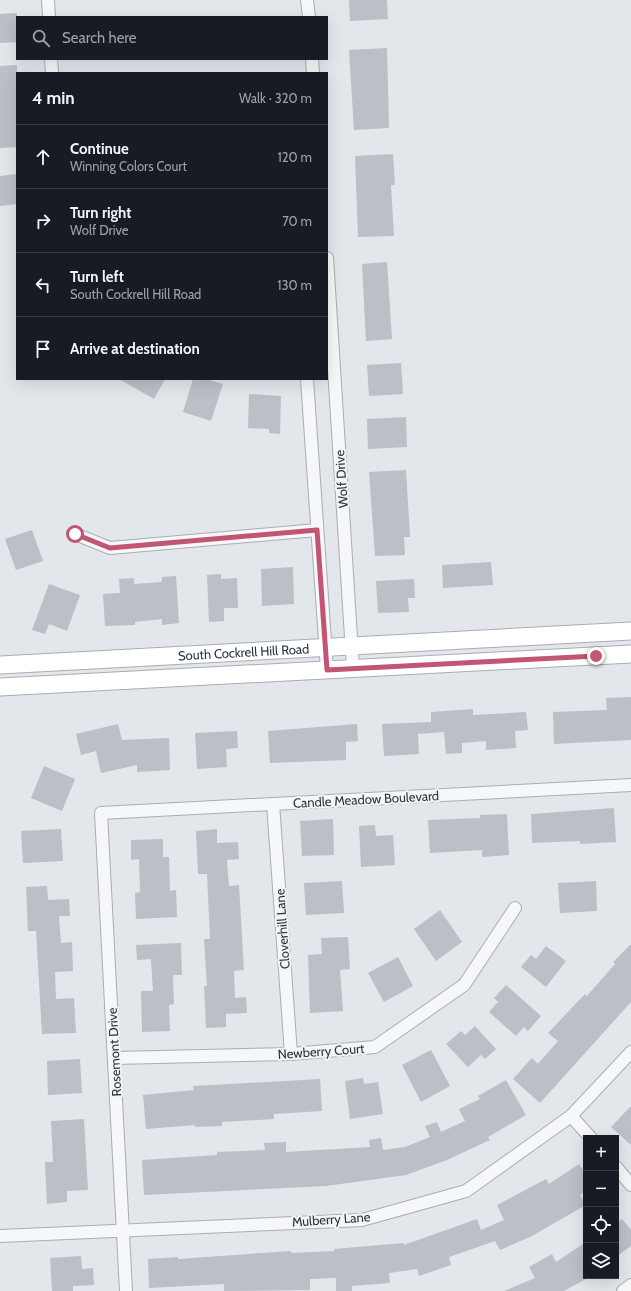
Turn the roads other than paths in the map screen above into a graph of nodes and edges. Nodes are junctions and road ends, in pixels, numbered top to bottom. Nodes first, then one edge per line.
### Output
1 (48, 0) edge
2 (308, 0) edge
3 (49, 16) edge
4 (309, 16) edge
5 (52, 60) edge
6 (312, 60) edge
7 (52, 72) edge
8 (313, 72) edge
9 (328, 294) edge
10 (307, 380) edge
11 (317, 530) junction
12 (75, 534) dead end
13 (631, 631) edge
14 (352, 646) junction
15 (325, 647) junction
16 (631, 654) edge
17 (0, 665) edge
18 (353, 669) junction
19 (327, 670) junction
20 (0, 687) edge
21 (631, 785) edge
22 (273, 804) junction
23 (101, 812) joint
24 (515, 908) dead end
25 (631, 1052) edge
26 (290, 1054) junction
27 (114, 1058) junction
28 (571, 1116) junction
29 (588, 1135) edge
30 (619, 1170) edge
31 (631, 1184) edge
32 (123, 1229) junction
33 (0, 1236) edge
34 (631, 1285) edge
35 (126, 1291) edge
36 (623, 1291) edge

1 - 3 street
2 - 4 street
5 - 7 street
6 - 8 street
9 - 14 street, Wolf Drive
10 - 11 street, Wolf Drive
11 - 12 street
11 - 15 street, Wolf Drive
13 - 14 main road, South Cockrell Hill Road
14 - 15 main road, South Cockrell Hill Road
14 - 18 street, Wolf Drive
15 - 17 main road, South Cockrell Hill Road
15 - 19 street, Wolf Drive
16 - 18 main road, South Cockrell Hill Road
18 - 19 main road, South Cockrell Hill Road
19 - 20 main road, South Cockrell Hill Road
21 - 22 street, Candle Meadow Boulevard
22 - 23 street, Candle Meadow Boulevard
22 - 26 street, Cloverhill Lane
23 - 27 street, Rosemont Drive
24 - 26 street, Newberry Court
25 - 28 street, Mulberry Lane
26 - 27 street, Newberry Court
27 - 32 street, Rosemont Drive
28 - 29 street
28 - 32 street, Mulberry Lane
30 - 31 street
32 - 33 street, Mulberry Lane
32 - 35 street, Rosemont Drive
34 - 36 street

